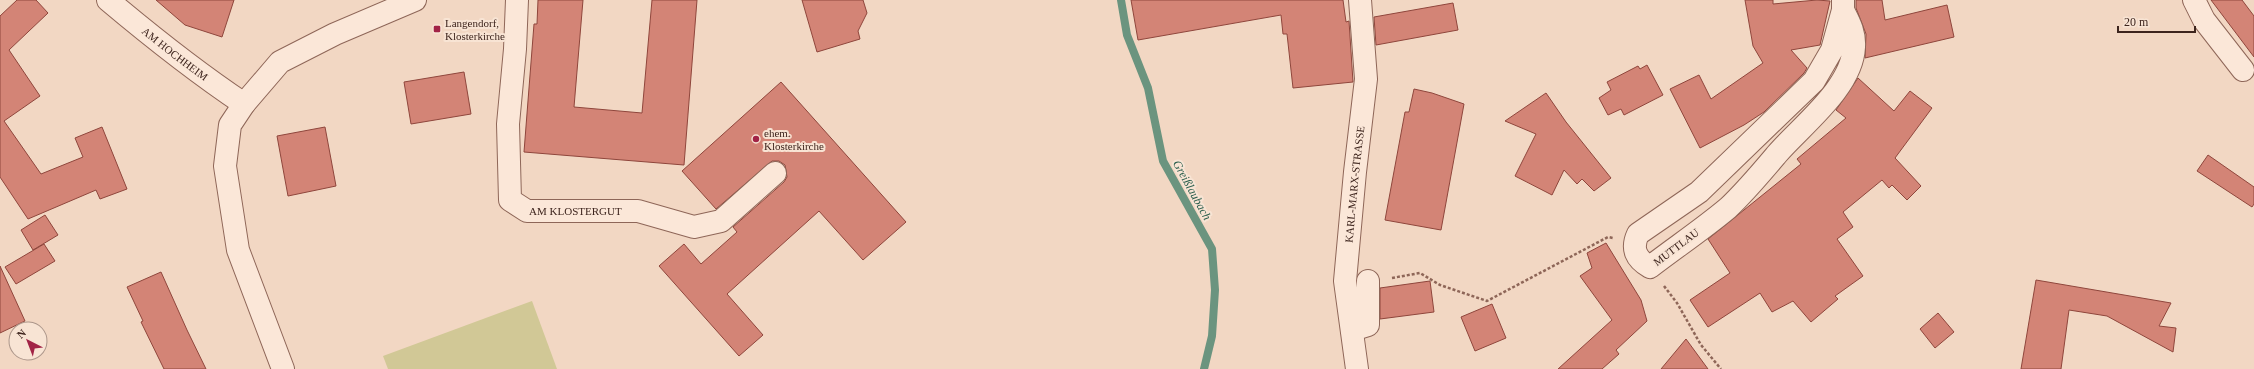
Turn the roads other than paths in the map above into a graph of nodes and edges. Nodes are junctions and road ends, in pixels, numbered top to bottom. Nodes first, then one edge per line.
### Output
1 (108, 0) edge
2 (416, 0) edge
3 (517, 0) edge
4 (1360, 0) edge
5 (2194, 0) edge
6 (1843, 5) edge
7 (2243, 70) dead end
8 (244, 104) junction
9 (775, 173) dead end
10 (1368, 281) road end
11 (1352, 330) junction
12 (283, 369) edge
13 (1357, 369) edge

1 - 8 street, AM HOCHHEIM
2 - 8 street
3 - 9 street, AM KLOSTERGUT
4 - 11 street, KARL-MARX-STRASSE
5 - 7 street
6 - 6 street, MUTTLAU
8 - 12 street
10 - 11 street
11 - 13 street, KARL-MARX-STRASSE

